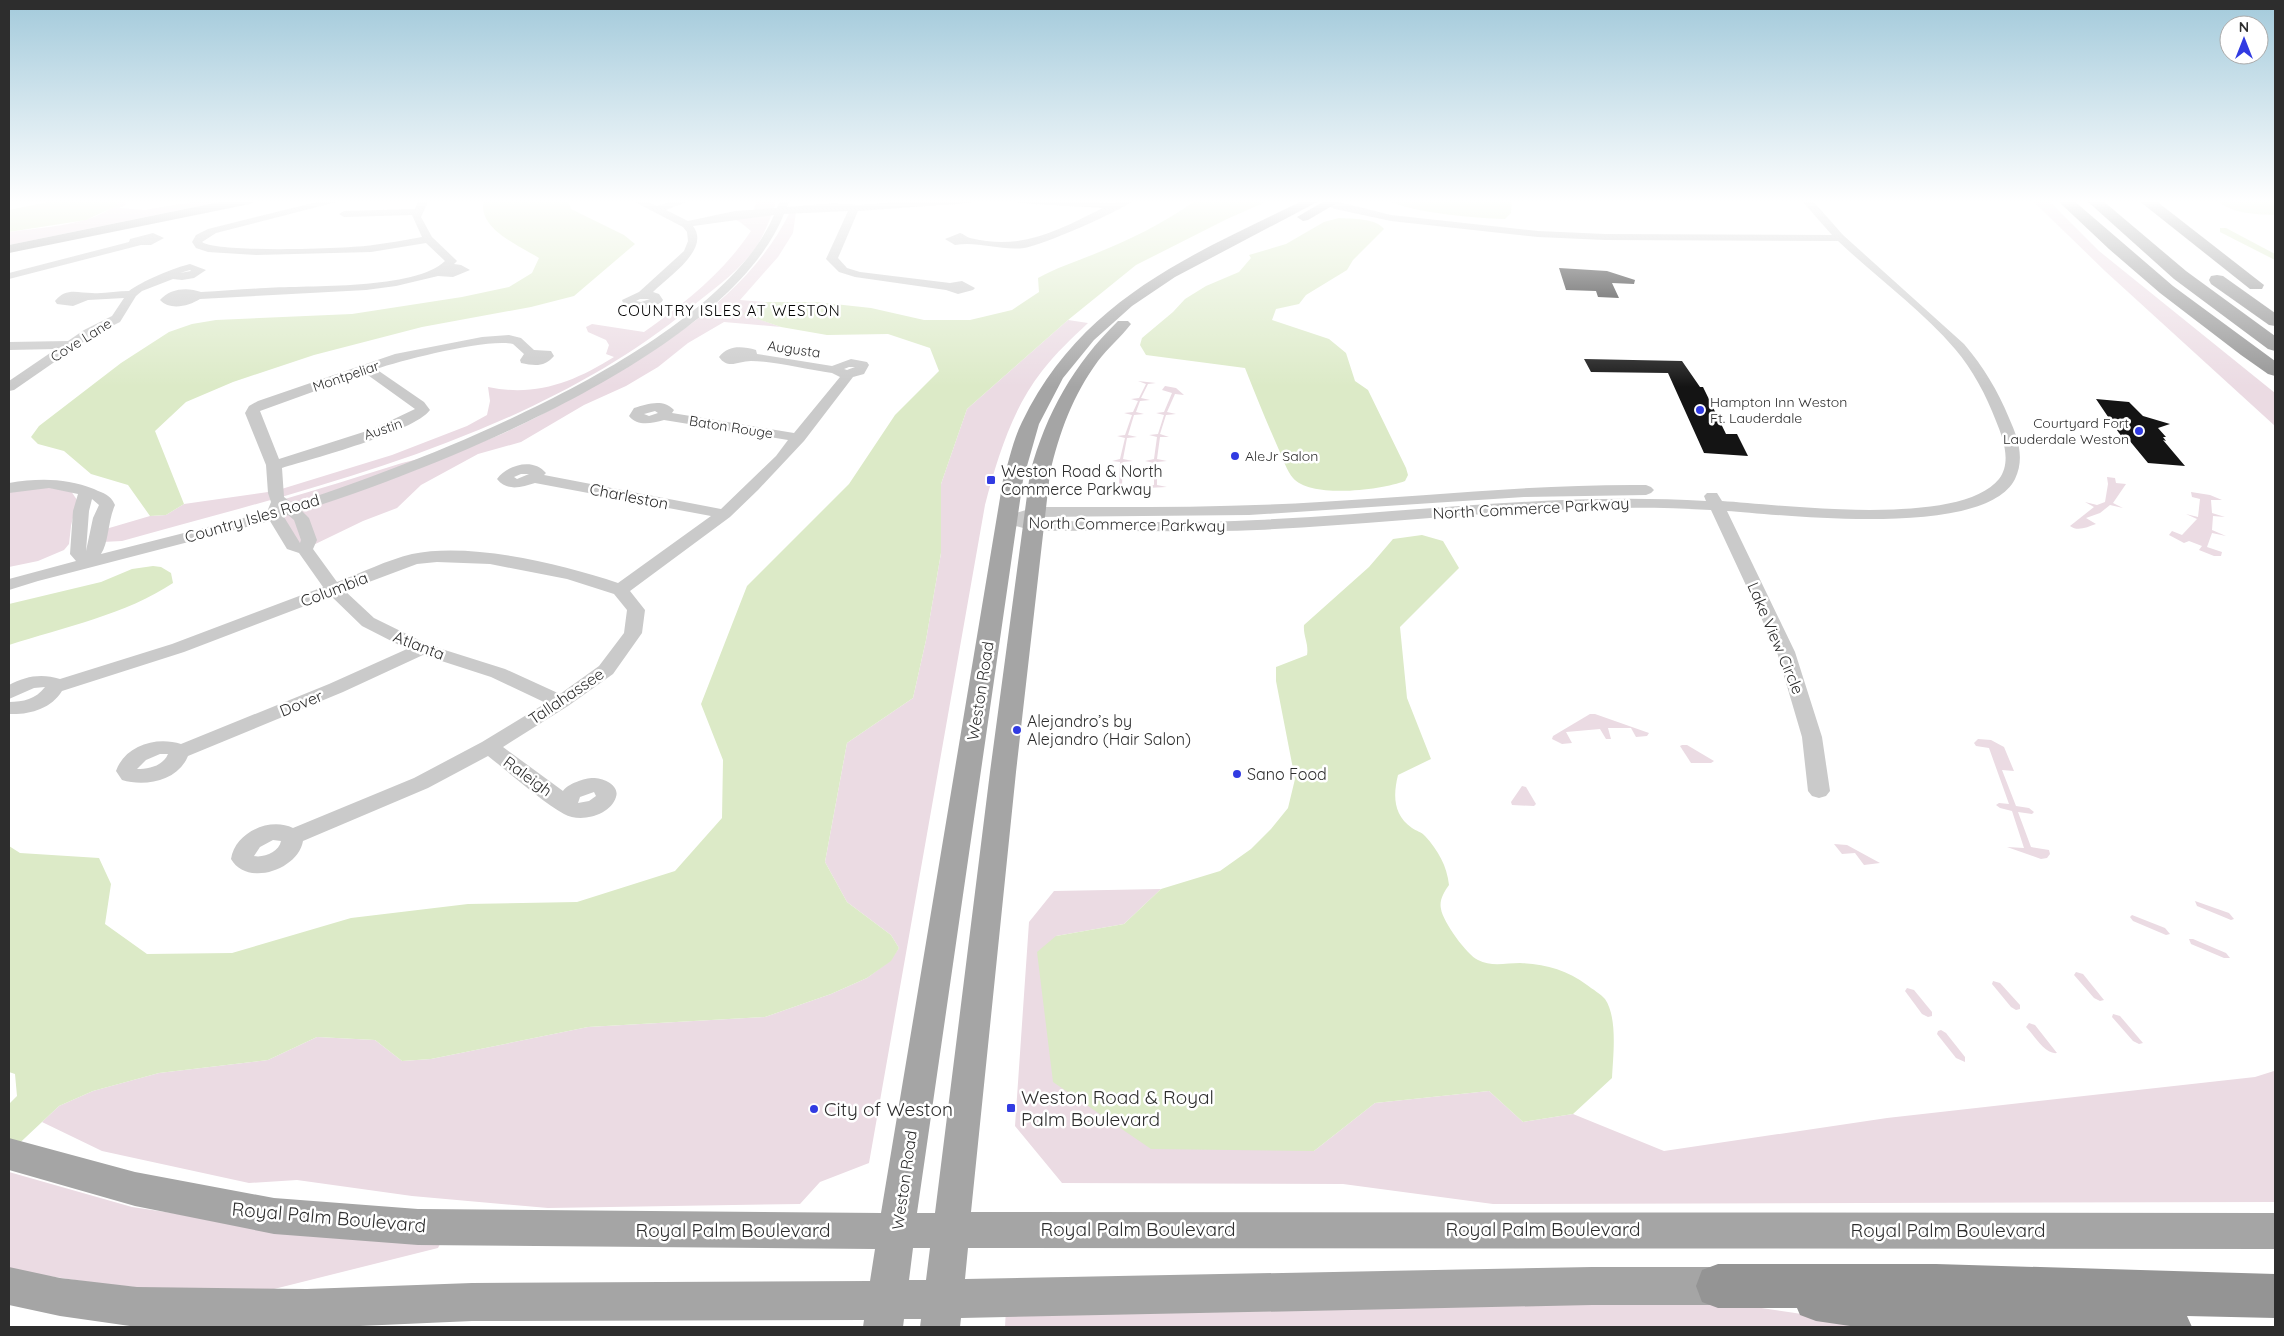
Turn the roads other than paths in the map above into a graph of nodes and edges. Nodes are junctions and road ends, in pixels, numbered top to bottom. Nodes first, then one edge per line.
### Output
1 (62, 262) edge
2 (450, 262) edge
3 (678, 262) edge
4 (750, 262) edge
5 (830, 262) edge
6 (1193, 262) edge
7 (1211, 262) edge
8 (1867, 262) edge
9 (2134, 262) edge
10 (2165, 262) edge
11 (2225, 262) edge
12 (2204, 270) dead end
13 (172, 275) dead end
14 (9, 276) edge
15 (951, 287) dead end
16 (132, 294) junction
17 (2268, 294) dead end
18 (642, 295) dead end
19 (197, 296) dead end
20 (86, 297) dead end
21 (2275, 321) edge
22 (2222, 332) junction
23 (70, 345) junction
24 (2275, 345) edge
25 (9, 346) edge
26 (532, 355) dead end
27 (750, 357) dead end
28 (367, 369) junction
29 (2275, 370) edge
30 (9, 387) edge
31 (2275, 387) edge
32 (664, 416) dead end
33 (799, 438) junction
34 (273, 466) junction
35 (534, 478) dead end
36 (9, 488) edge
37 (86, 491) junction
38 (1713, 498) junction
39 (281, 508) junction
40 (1949, 508) joint
41 (724, 514) junction
42 (1026, 519) junction
43 (87, 555) junction
44 (9, 572) edge
45 (9, 584) edge
46 (334, 590) junction
47 (620, 590) junction
48 (422, 649) junction
49 (55, 687) junction
50 (9, 693) edge
51 (561, 702) junction
52 (9, 708) edge
53 (488, 748) junction
54 (179, 752) dead end
55 (1819, 791) dead end
56 (567, 805) dead end
57 (293, 837) dead end
58 (13, 1155) edge
59 (951, 1230) junction
60 (897, 1231) junction
61 (2275, 1231) edge
62 (9, 1286) edge
63 (1718, 1286) junction
64 (2275, 1296) edge
65 (885, 1313) edge
66 (942, 1313) edge
67 (2169, 1327) edge

1 - 14 street
2 - 19 street
3 - 18 street
4 - 39 street, Country Isles Road
5 - 15 street
6 - 42 main road, Weston Road
7 - 42 main road, Weston Road
8 - 40 street, North Commerce Parkway
9 - 22 highway
10 - 24 highway
11 - 17 highway
12 - 21 highway
13 - 16 street, Cove Lane
16 - 20 street
16 - 23 street, Cove Lane
22 - 29 highway
22 - 31 highway
23 - 25 street
23 - 30 street, Cove Lane
26 - 28 street, Montpeliar
27 - 33 street, Augusta
28 - 34 street, Montpeliar
28 - 34 street, Austin
32 - 33 street, Baton Rouge
33 - 41 street
34 - 39 street, Montpeliar
35 - 41 street, Charleston
36 - 37 street
37 - 43 street
37 - 43 street
38 - 40 street, North Commerce Parkway
38 - 42 street, North Commerce Parkway
38 - 55 street, Lake View Circle
39 - 43 street, Country Isles Road
39 - 46 street, Atlanta
41 - 47 street
42 - 59 main road, Weston Road
42 - 60 main road, Weston Road
43 - 44 street, Country Isles Road
43 - 45 street, Country Isles Road
46 - 47 street, Columbia
46 - 48 street, Atlanta
46 - 49 street, Columbia
47 - 51 street, Tallahassee
48 - 51 street, Atlanta
48 - 54 street, Dover
49 - 50 street, Columbia
49 - 52 street, Columbia
51 - 53 street, Tallahassee
53 - 56 street, Raleigh
53 - 57 street, Tallahassee
58 - 60 main road, Royal Palm Boulevard
59 - 60 main road, Royal Palm Boulevard
59 - 61 main road, Royal Palm Boulevard
59 - 66 main road, Weston Road
60 - 65 main road, Weston Road
62 - 65 main road
63 - 64 highway
63 - 66 main road
63 - 67 highway
65 - 66 main road

